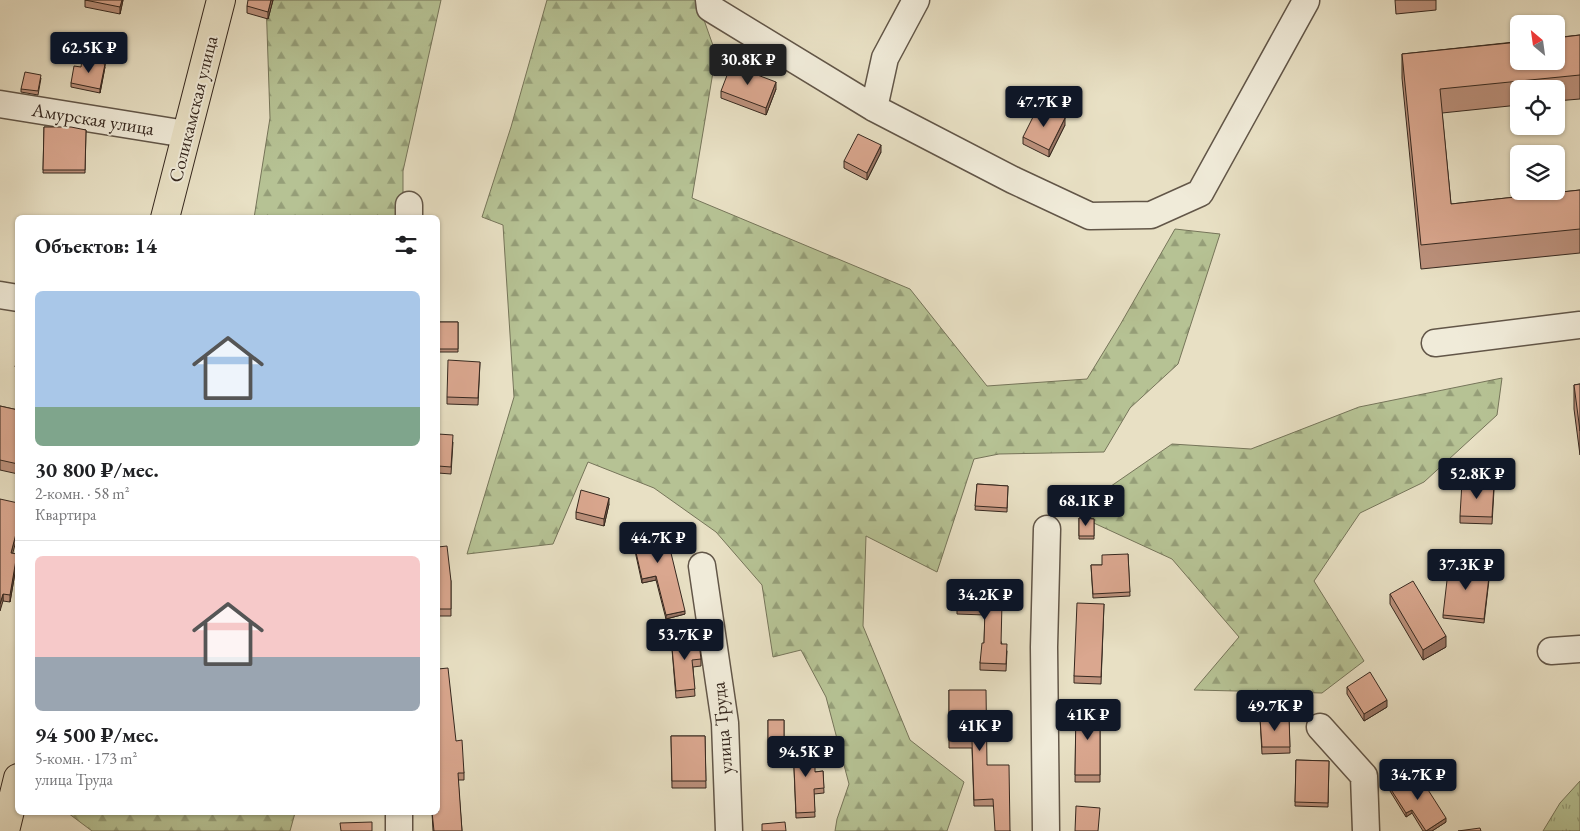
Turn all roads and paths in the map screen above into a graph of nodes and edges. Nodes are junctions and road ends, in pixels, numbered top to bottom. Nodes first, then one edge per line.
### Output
1 (221, 0) edge
2 (709, 0) edge
3 (916, 0) edge
4 (1306, 1) edge
5 (0, 104) edge
6 (874, 108) junction
7 (186, 134) junction
8 (166, 215) edge
9 (0, 295) edge
10 (15, 298) edge
11 (1580, 325) edge
12 (1435, 343) dead end
13 (1048, 529) dead end
14 (702, 566) dead end
15 (1580, 649) edge
16 (1551, 651) dead end
17 (1320, 727) dead end
18 (15, 790) edge
19 (399, 815) edge
20 (5, 831) edge
21 (399, 831) edge
22 (729, 831) edge
23 (1046, 831) edge
24 (1366, 831) edge

1 - 7 main road, Соликамская улица
2 - 6 street
3 - 6 street
4 - 6 street
5 - 7 street, Амурская улица
7 - 8 main road, Соликамская улица
9 - 10 street
11 - 12 street
13 - 23 street
14 - 22 street, улица Труда
15 - 16 street
17 - 24 street
18 - 20 main road
19 - 21 street

